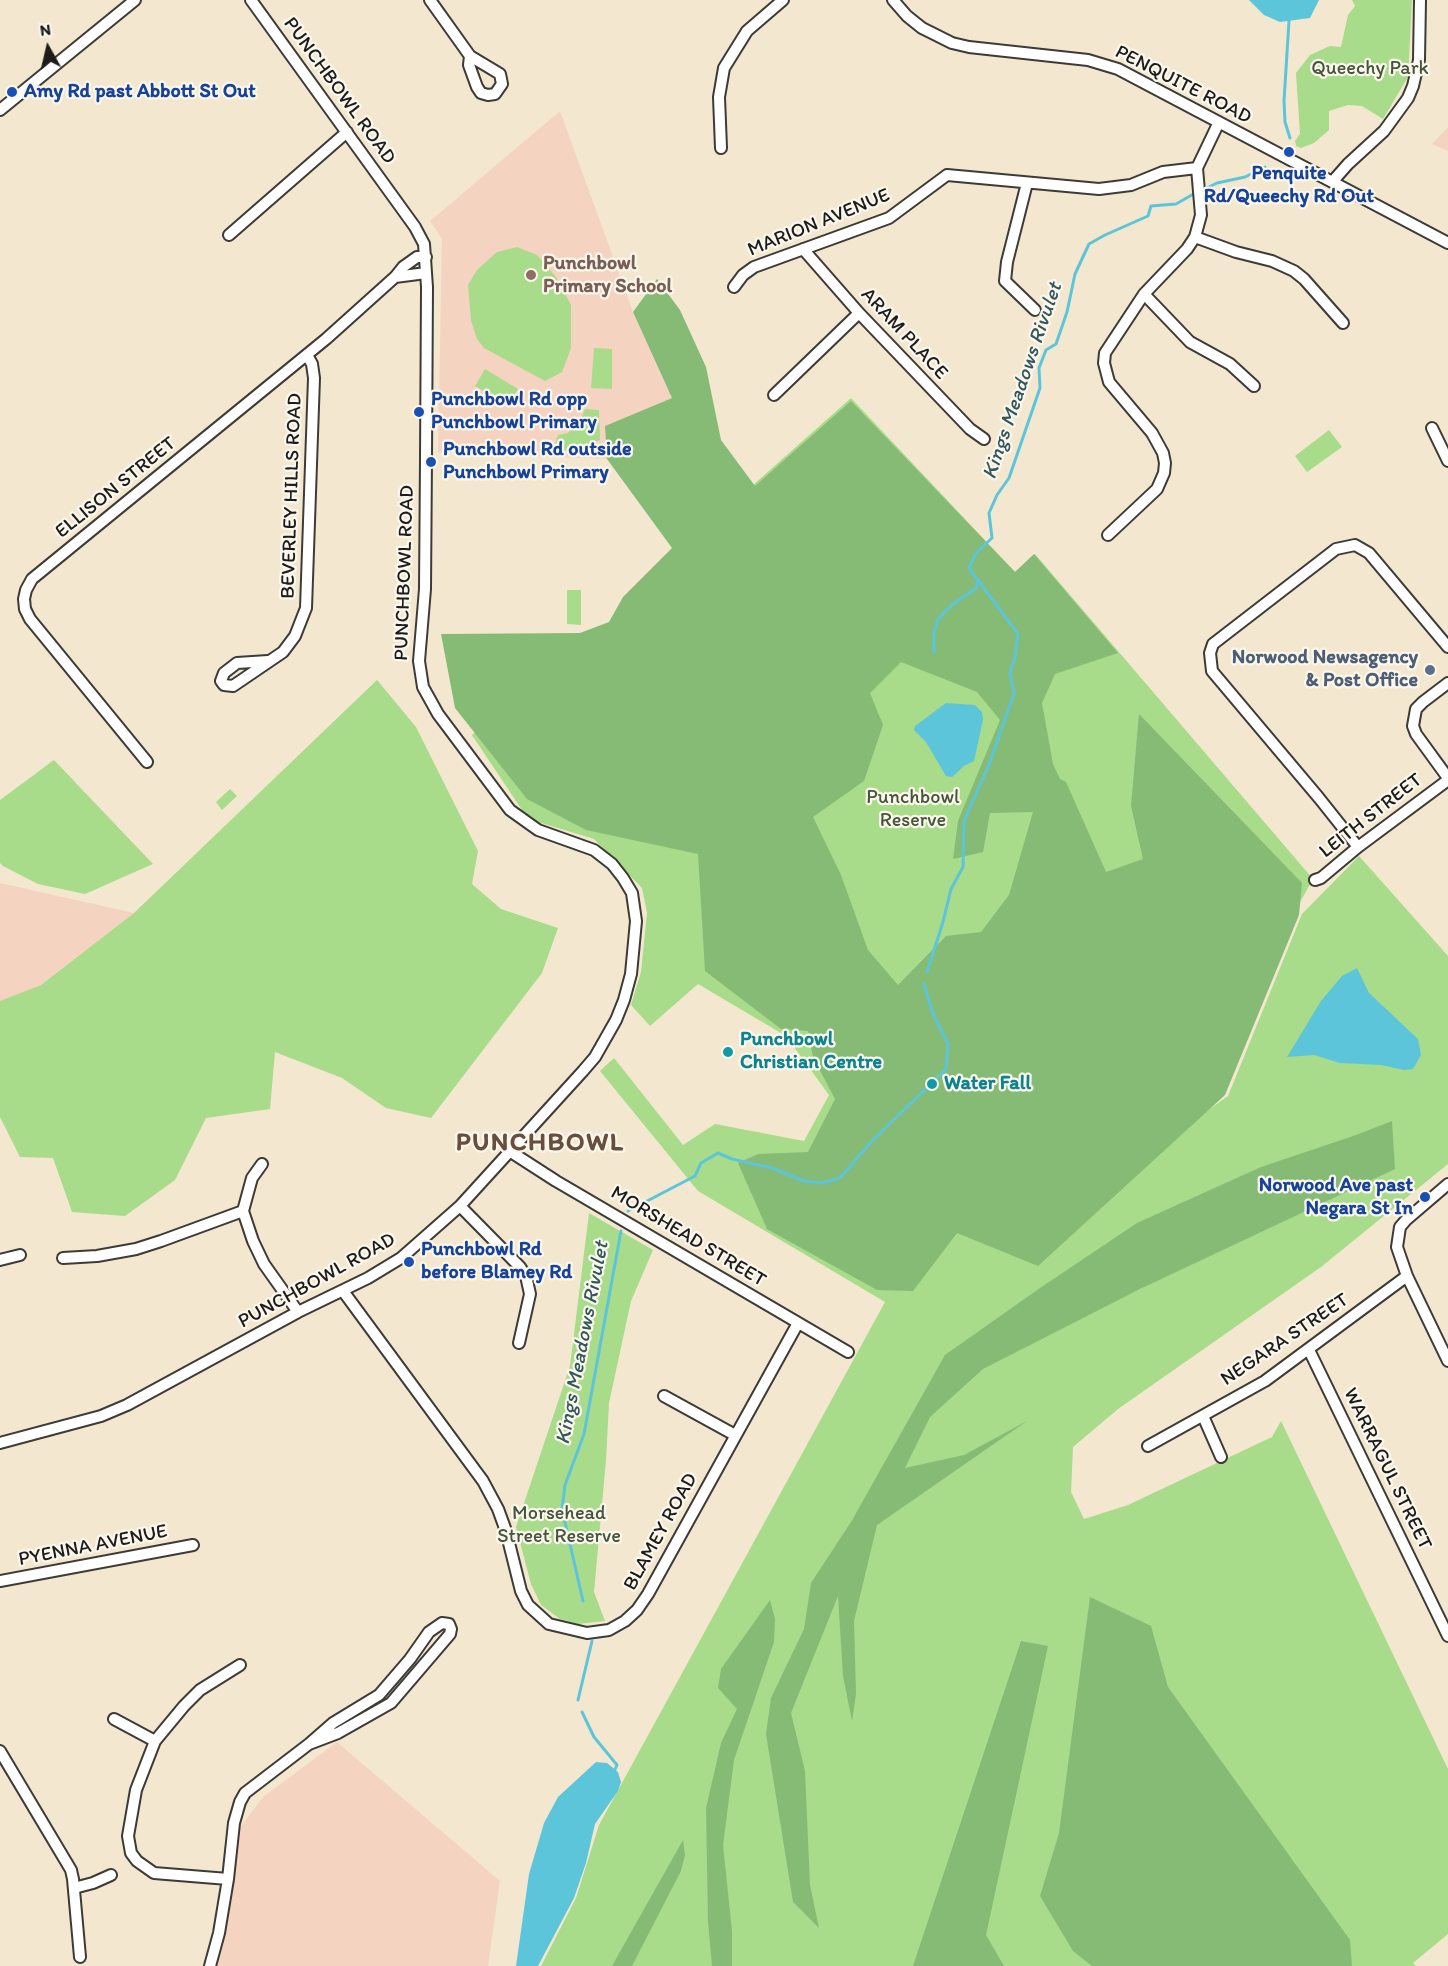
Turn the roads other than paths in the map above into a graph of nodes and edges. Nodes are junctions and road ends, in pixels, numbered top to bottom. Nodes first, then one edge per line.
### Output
1 (135, 0) edge
2 (251, 0) edge
3 (430, 0) edge
4 (783, 0) edge
5 (893, 0) edge
6 (1420, 0) edge
7 (470, 56) dead end
8 (0, 110) edge
9 (1219, 122) junction
10 (347, 132) junction
11 (721, 148) dead end
12 (1197, 168) junction
13 (1334, 181) junction
14 (1028, 183) junction
15 (230, 235) dead end
16 (1195, 237) junction
17 (1448, 243) edge
18 (802, 249) junction
19 (426, 256) junction
20 (426, 273) junction
21 (394, 277) junction
22 (734, 286) dead end
23 (1144, 294) junction
24 (1035, 310) dead end
25 (859, 313) junction
26 (1342, 323) dead end
27 (307, 355) junction
28 (1254, 386) dead end
29 (774, 395) dead end
30 (1432, 428) dead end
31 (984, 439) dead end
32 (1448, 461) edge
33 (1108, 535) dead end
34 (1448, 646) edge
35 (268, 661) dead end
36 (1448, 682) edge
37 (147, 762) dead end
38 (1448, 779) edge
39 (1358, 847) junction
40 (1315, 880) dead end
41 (511, 1152) junction
42 (262, 1164) dead end
43 (1448, 1184) edge
44 (460, 1206) junction
45 (243, 1211) junction
46 (20, 1255) dead end
47 (63, 1258) dead end
48 (0, 1260) edge
49 (1407, 1276) junction
50 (343, 1291) junction
51 (298, 1312) junction
52 (798, 1323) junction
53 (519, 1343) dead end
54 (1309, 1350) junction
55 (848, 1352) dead end
56 (1448, 1361) edge
57 (664, 1396) dead end
58 (1203, 1416) junction
59 (735, 1435) junction
60 (0, 1443) edge
61 (1148, 1446) dead end
62 (1221, 1457) dead end
63 (193, 1545) dead end
64 (0, 1581) edge
65 (1448, 1636) edge
66 (240, 1665) dead end
67 (114, 1719) dead end
68 (155, 1741) junction
69 (309, 1744) junction
70 (0, 1751) edge
71 (111, 1875) dead end
72 (228, 1879) junction
73 (74, 1888) junction
74 (80, 1957) dead end
75 (210, 1966) edge

1 - 8 street
2 - 10 street, PUNCHBOWL ROAD
3 - 7 street
4 - 11 street
5 - 9 street, PENQUITE ROAD
6 - 13 street
9 - 12 street
9 - 13 street, PENQUITE ROAD
10 - 15 street
10 - 19 street, PUNCHBOWL ROAD
12 - 14 street, MARION AVENUE
12 - 16 street
13 - 17 street, PENQUITE ROAD
14 - 18 street, MARION AVENUE
14 - 24 street
16 - 23 street
16 - 26 street
18 - 22 street, MARION AVENUE
18 - 25 street, ARAM PLACE
19 - 20 street, PUNCHBOWL ROAD
19 - 21 street, ELLISON STREET
20 - 21 street
20 - 41 street, PUNCHBOWL ROAD
21 - 27 street, ELLISON STREET
23 - 28 street
23 - 33 street
25 - 29 street
25 - 31 street, ARAM PLACE
27 - 35 street, BEVERLEY HILLS ROAD
27 - 37 street, ELLISON STREET
30 - 32 street
34 - 39 street
36 - 38 street
38 - 39 street, LEITH STREET
39 - 40 street, LEITH STREET
41 - 44 street, PUNCHBOWL ROAD
41 - 52 street, MORSHEAD STREET
42 - 45 street
43 - 49 street
44 - 50 street, PUNCHBOWL ROAD
44 - 53 street
45 - 47 street
45 - 51 street
46 - 48 street
49 - 54 street, NEGARA STREET
49 - 56 street
50 - 51 street, PUNCHBOWL ROAD
50 - 59 street, BLAMEY ROAD
51 - 60 street, PUNCHBOWL ROAD
52 - 55 street, MORSHEAD STREET
52 - 59 street, BLAMEY ROAD
54 - 58 street, NEGARA STREET
54 - 65 street, WARRAGUL STREET
57 - 59 street
58 - 61 street, NEGARA STREET
58 - 62 street
63 - 64 street, PYENNA AVENUE
66 - 68 street
67 - 68 street
68 - 72 street
69 - 69 street
69 - 72 street
70 - 73 street
71 - 73 street
72 - 75 street
73 - 74 street

